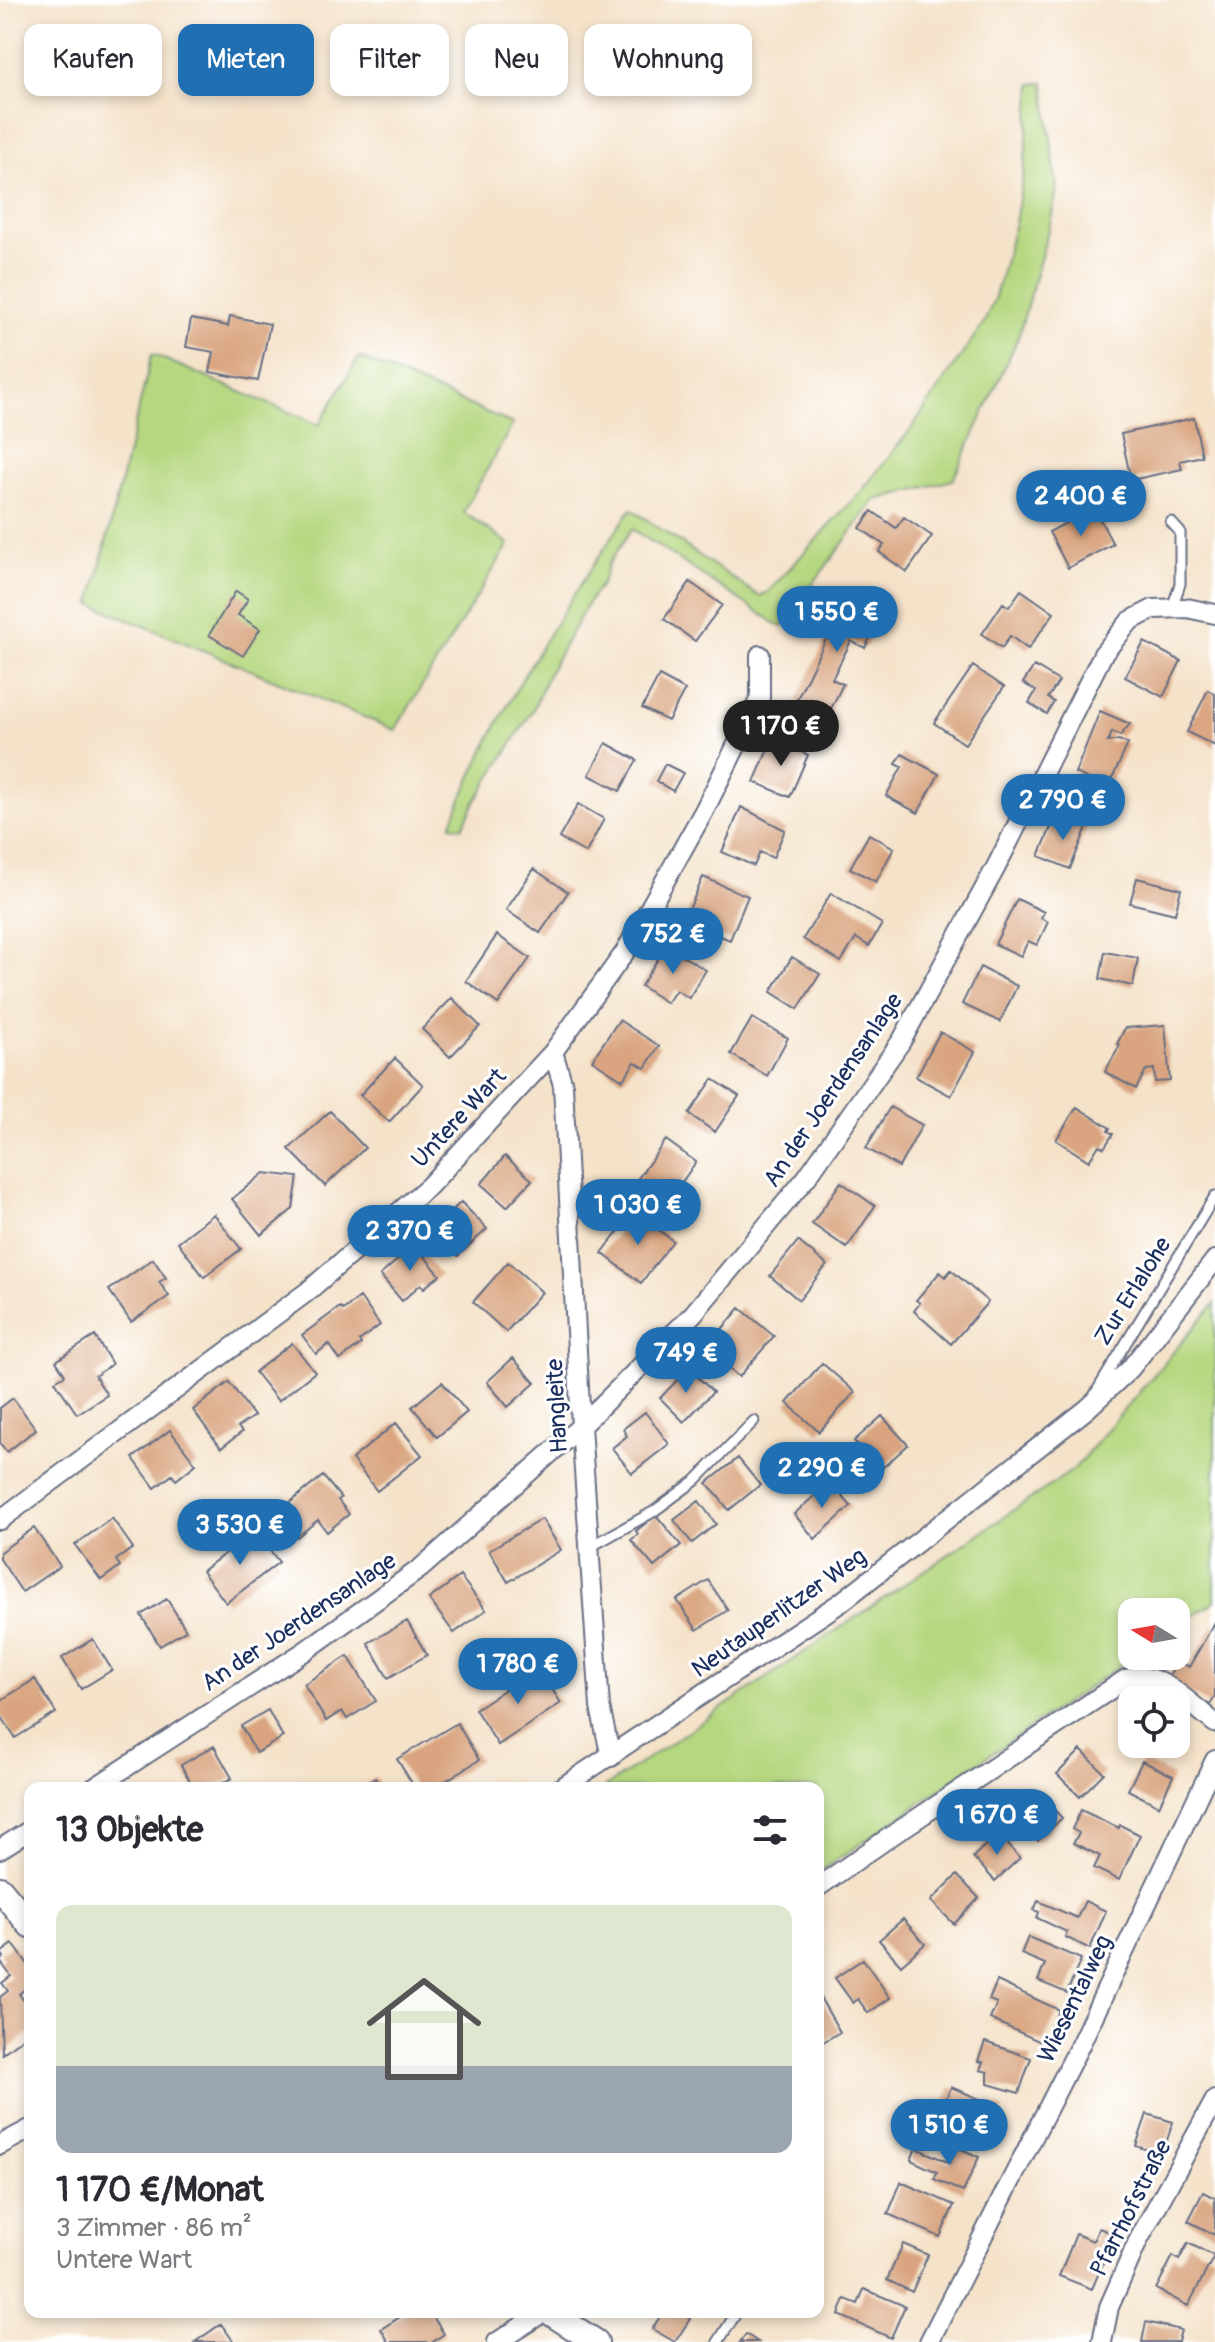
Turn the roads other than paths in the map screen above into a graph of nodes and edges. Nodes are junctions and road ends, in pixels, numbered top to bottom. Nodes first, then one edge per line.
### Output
1 (1171, 522) dead end
2 (1172, 608) junction
3 (1213, 610) edge
4 (760, 655) dead end
5 (553, 1052) junction
6 (1215, 1196) edge
7 (1215, 1260) edge
8 (1087, 1409) junction
9 (754, 1421) dead end
10 (581, 1426) junction
11 (0, 1520) edge
12 (590, 1547) junction
13 (1215, 1723) edge
14 (611, 1757) junction
15 (1215, 1760) edge
16 (103, 1782) edge
17 (572, 1782) edge
18 (24, 1834) edge
19 (0, 1849) edge
20 (824, 1883) edge
21 (0, 1889) edge
22 (24, 1918) edge
23 (1215, 2100) edge
24 (24, 2132) edge
25 (0, 2145) edge
26 (536, 2318) edge
27 (556, 2318) edge
28 (733, 2318) edge
29 (497, 2342) edge
30 (596, 2342) edge
31 (718, 2342) edge
32 (929, 2342) edge
33 (1102, 2342) edge

1 - 2 lane
2 - 3 street, An der Joerdensanlage
2 - 10 street, An der Joerdensanlage
4 - 5 street, Untere Wart
5 - 10 street, Hangleite
5 - 11 street, Untere Wart
6 - 8 lane, Zur Erlalohe
7 - 8 street, Neutauperlitzer Weg
8 - 14 street, Neutauperlitzer Weg
9 - 12 lane
10 - 12 street, Hangleite
10 - 16 street, An der Joerdensanlage
12 - 14 street, Hangleite
13 - 20 street
14 - 17 street, Neutauperlitzer Weg
15 - 32 street, Wiesentalweg
18 - 19 street
21 - 22 street
23 - 33 street, Pfarrhofstraße
24 - 25 street
26 - 29 street
27 - 30 street
28 - 31 lane

